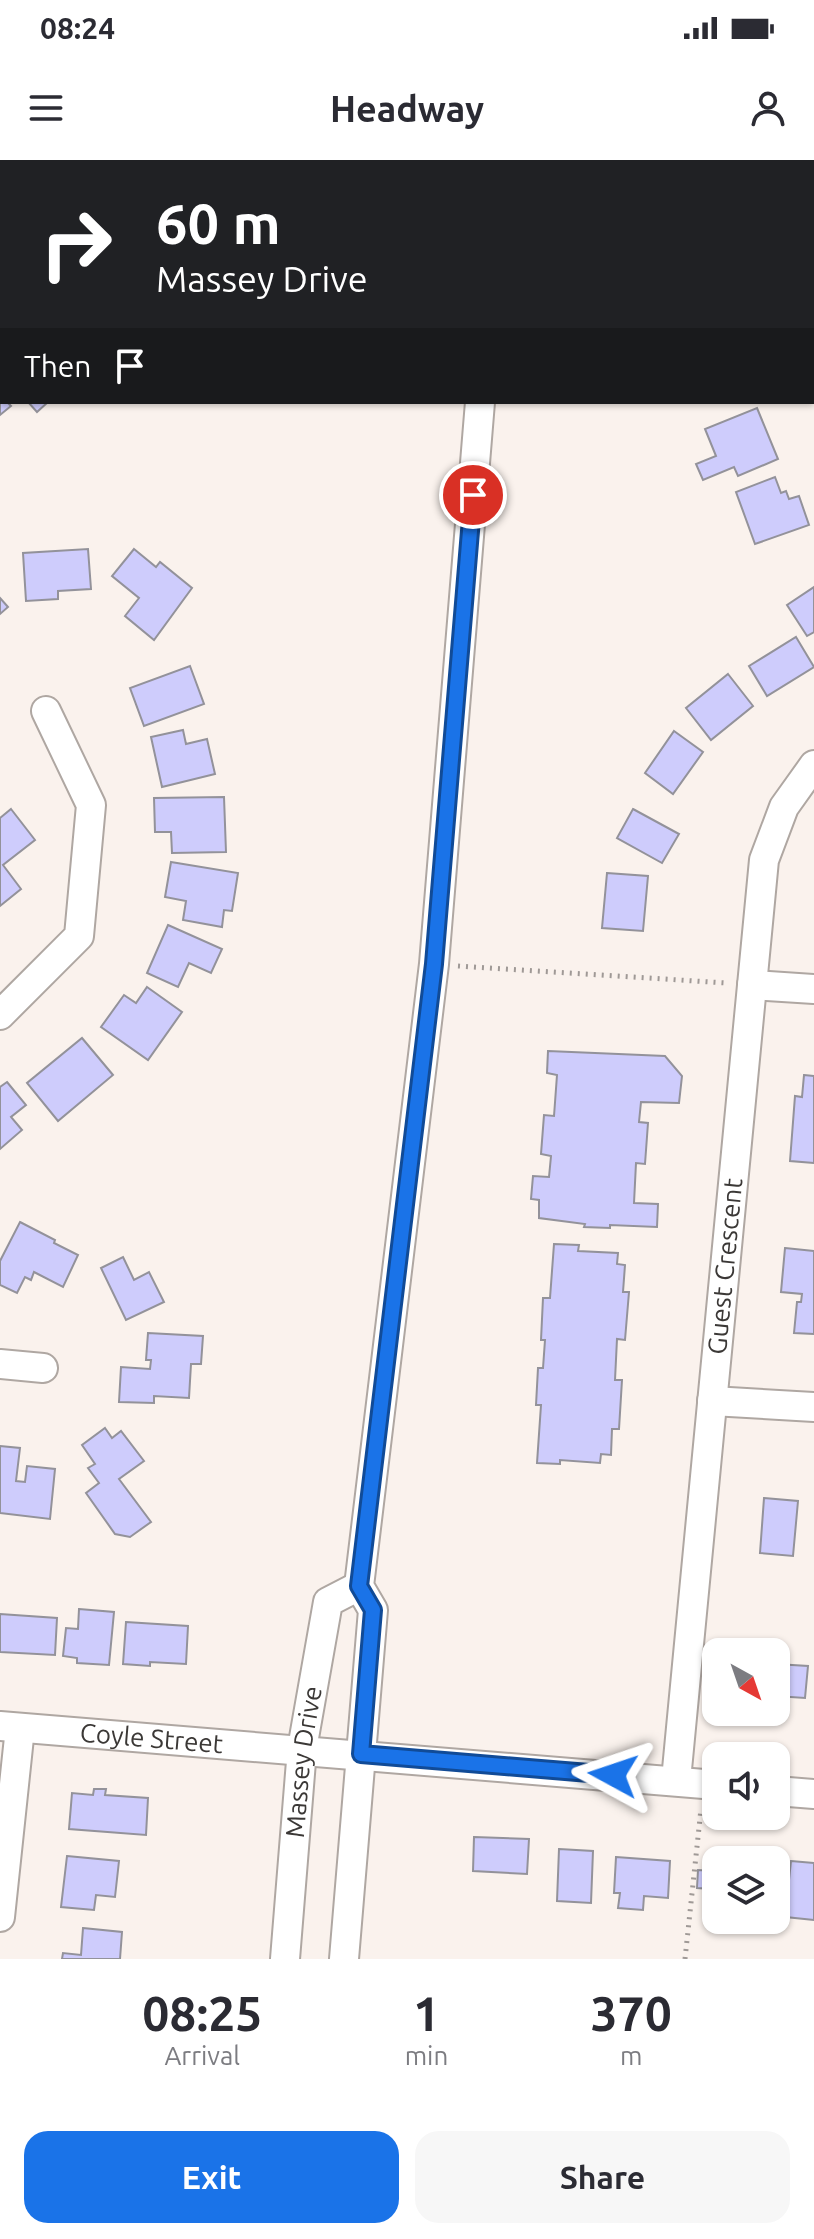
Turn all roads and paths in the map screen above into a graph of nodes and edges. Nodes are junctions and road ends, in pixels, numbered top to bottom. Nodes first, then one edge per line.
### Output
1 (480, 404) edge
2 (46, 711) dead end
3 (814, 765) edge
4 (434, 964) junction
5 (752, 985) junction
6 (814, 989) edge
7 (0, 1015) edge
8 (0, 1364) edge
9 (43, 1368) dead end
10 (712, 1401) junction
11 (814, 1407) edge
12 (359, 1586) junction
13 (10, 1727) edge
14 (302, 1749) junction
15 (361, 1754) junction
16 (698, 1783) edge
17 (790, 1792) edge
18 (814, 1794) edge
19 (0, 1917) edge
20 (285, 1959) edge
21 (344, 1959) edge
22 (685, 1959) edge

1 - 4 street, Massey Drive
2 - 7 street
3 - 5 street, Guest Crescent
4 - 5 path
4 - 12 street, Massey Drive
5 - 6 street
5 - 10 street, Guest Crescent
8 - 9 street
10 - 11 street
10 - 16 street, Guest Crescent
12 - 14 street, Massey Drive
12 - 15 street, Massey Drive
13 - 14 street, Coyle Street
13 - 19 street
14 - 15 street, Coyle Street
14 - 20 street, Massey Drive
15 - 16 street, Coyle Street
15 - 21 street, Massey Drive
16 - 22 path
17 - 18 street

